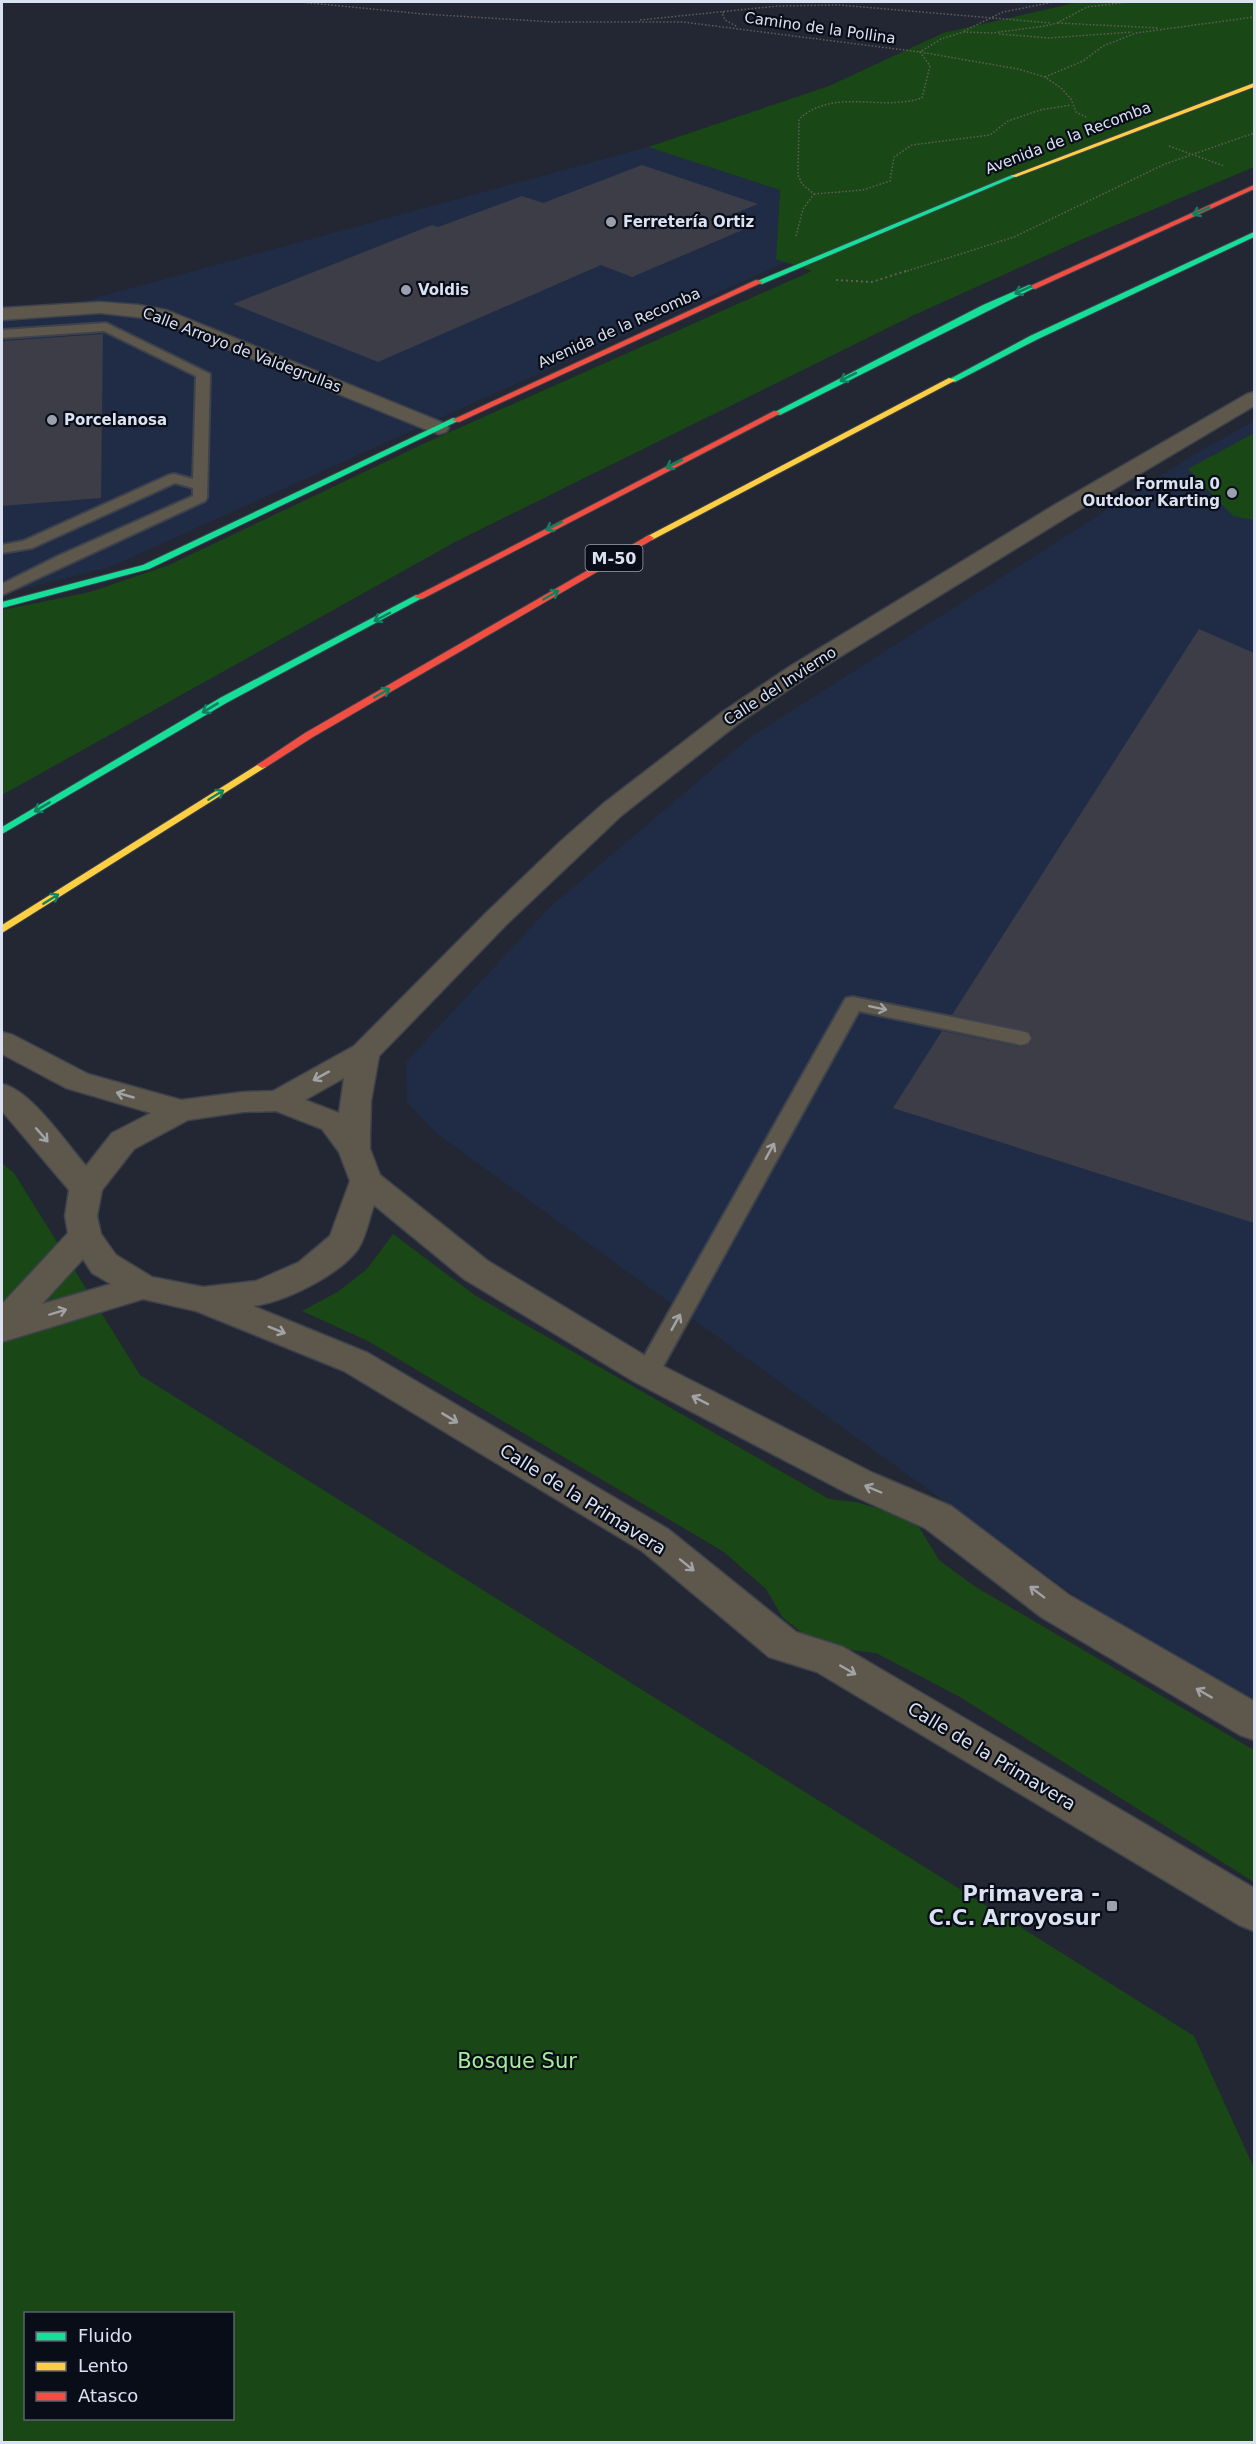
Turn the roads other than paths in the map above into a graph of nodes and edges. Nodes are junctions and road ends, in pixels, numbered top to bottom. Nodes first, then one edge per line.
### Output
1 (1254, 85) edge
2 (1254, 187) edge
3 (1254, 234) edge
4 (2, 314) edge
5 (2, 334) edge
6 (1254, 398) edge
7 (439, 428) junction
8 (199, 485) junction
9 (2, 549) edge
10 (2, 590) edge
11 (2, 605) edge
12 (2, 831) edge
13 (2, 930) edge
14 (1021, 1038) dead end
15 (4, 1044) edge
16 (364, 1053) junction
17 (2, 1094) edge
18 (279, 1101) junction
19 (181, 1111) junction
20 (360, 1165) junction
21 (86, 1188) junction
22 (85, 1236) junction
23 (143, 1287) junction
24 (203, 1300) junction
25 (2, 1328) edge
26 (647, 1373) junction
27 (1254, 1722) edge
28 (1254, 1911) edge

1 - 7 main road, Avenida de la Recomba
2 -> 12 main road
13 -> 3 main road, M-50
4 - 7 street, Calle Arroyo de Valdegrullas
5 - 8 lane
6 - 16 street, Calle del Invierno
7 - 11 main road, Avenida de la Recomba
8 - 9 lane
8 - 10 lane
26 -> 14 lane
19 -> 15 street
16 -> 18 street, Calle del Invierno
16 - 20 street
17 -> 21 street
18 - 19 street
18 - 20 street
19 - 21 street
20 - 24 street
20 - 26 street
21 - 22 street
22 - 23 street
22 - 25 street
23 - 24 street
25 -> 23 street
24 -> 28 street, Calle de la Primavera
27 -> 26 street

